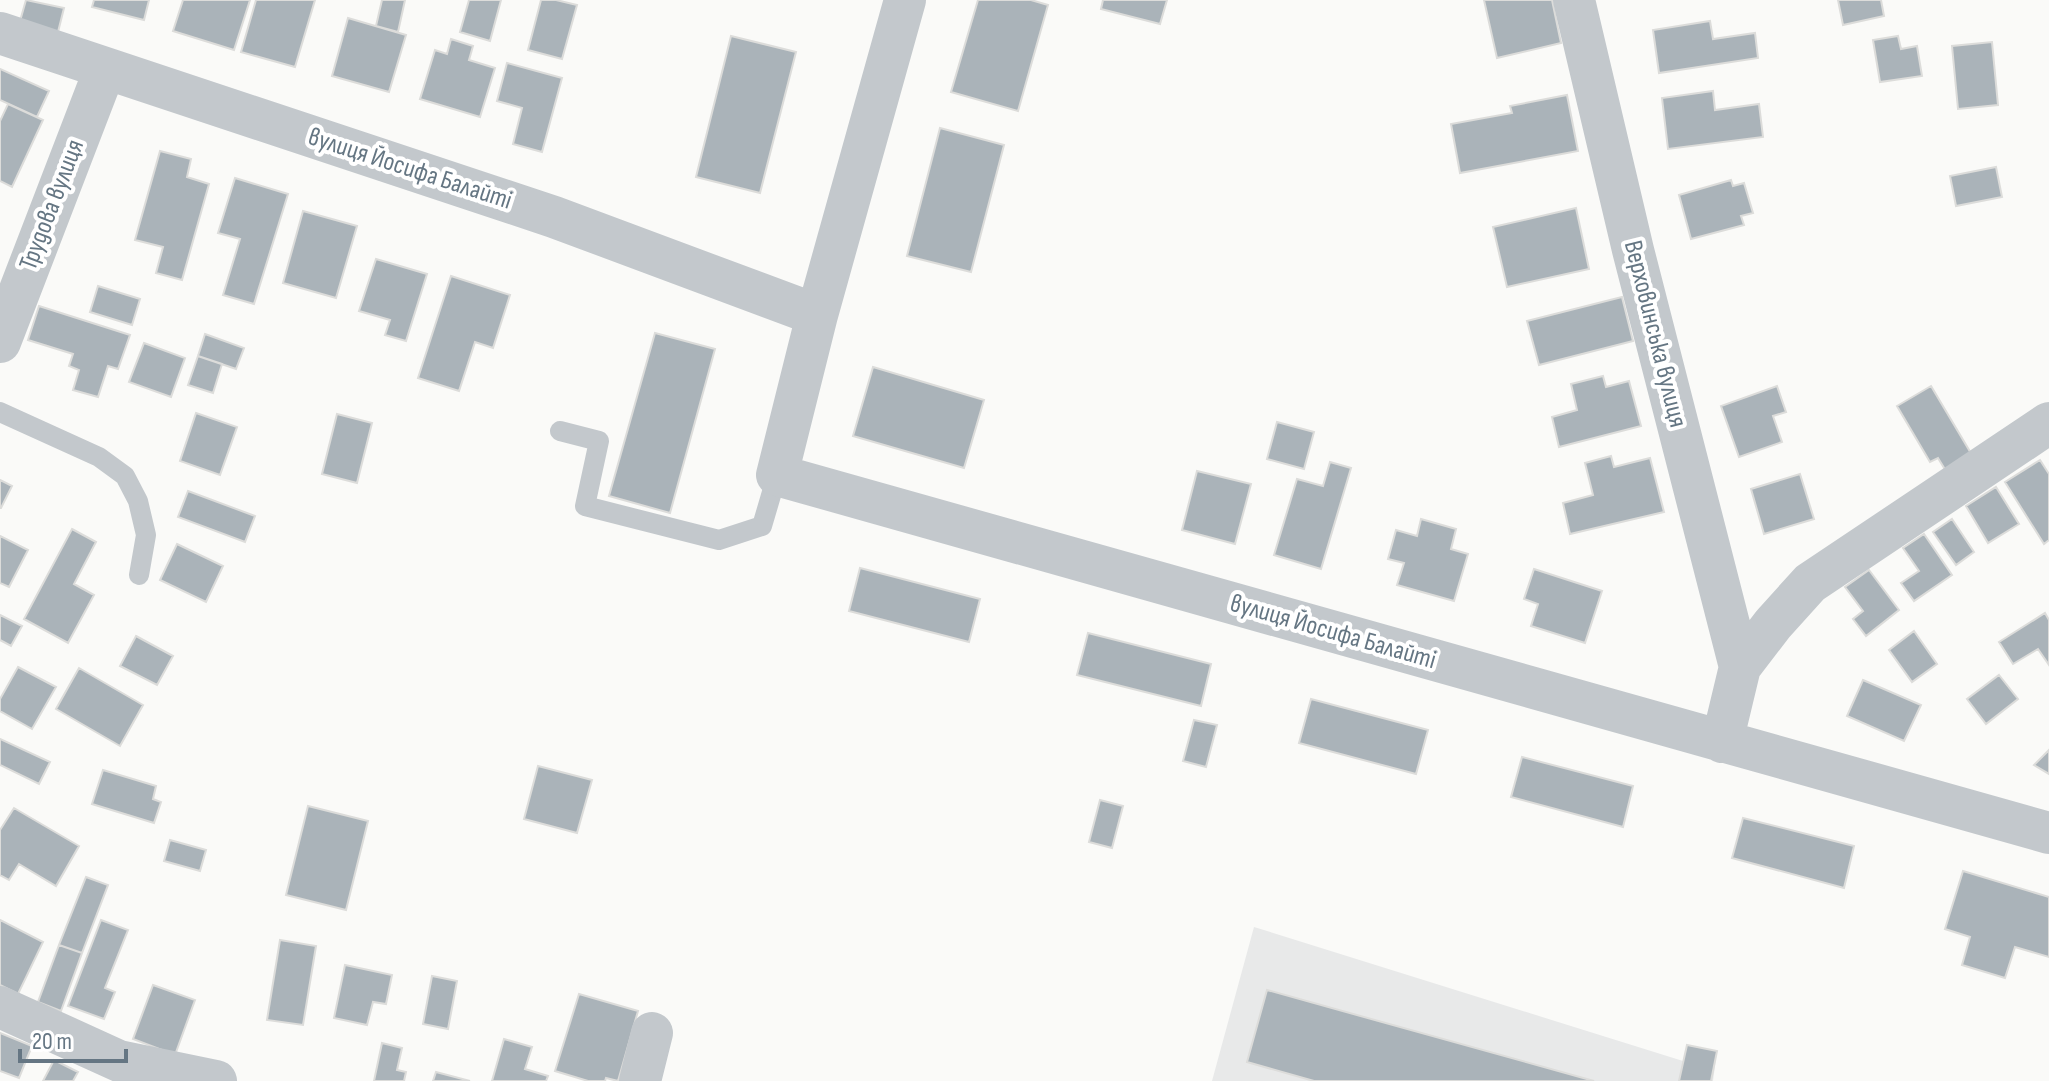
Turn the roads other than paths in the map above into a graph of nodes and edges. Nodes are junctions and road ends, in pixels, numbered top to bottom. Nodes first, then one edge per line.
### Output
1 (905, 0) edge
2 (1574, 0) edge
3 (0, 33) edge
4 (105, 69) junction
5 (817, 315) junction
6 (0, 342) edge
7 (0, 412) edge
8 (2049, 423) edge
9 (560, 431) dead end
10 (777, 475) junction
11 (139, 575) dead end
12 (1740, 667) junction
13 (1722, 742) junction
14 (2049, 833) edge
15 (0, 1007) edge
16 (652, 1033) dead end
17 (112, 1071) edge
18 (216, 1081) edge
19 (640, 1081) edge

1 - 5 street
2 - 12 street, Верховинська вулиця
3 - 4 street, вулиця Йосифа Балайті
4 - 5 street, вулиця Йосифа Балайті
4 - 6 street, Трудова вулиця
5 - 10 street
7 - 11 lane
8 - 12 street, Верховинська вулиця
9 - 10 lane
10 - 13 street, вулиця Йосифа Балайті
12 - 13 street, Верховинська вулиця
13 - 14 street, вулиця Йосифа Балайті
15 - 17 street
16 - 19 street
17 - 18 street

